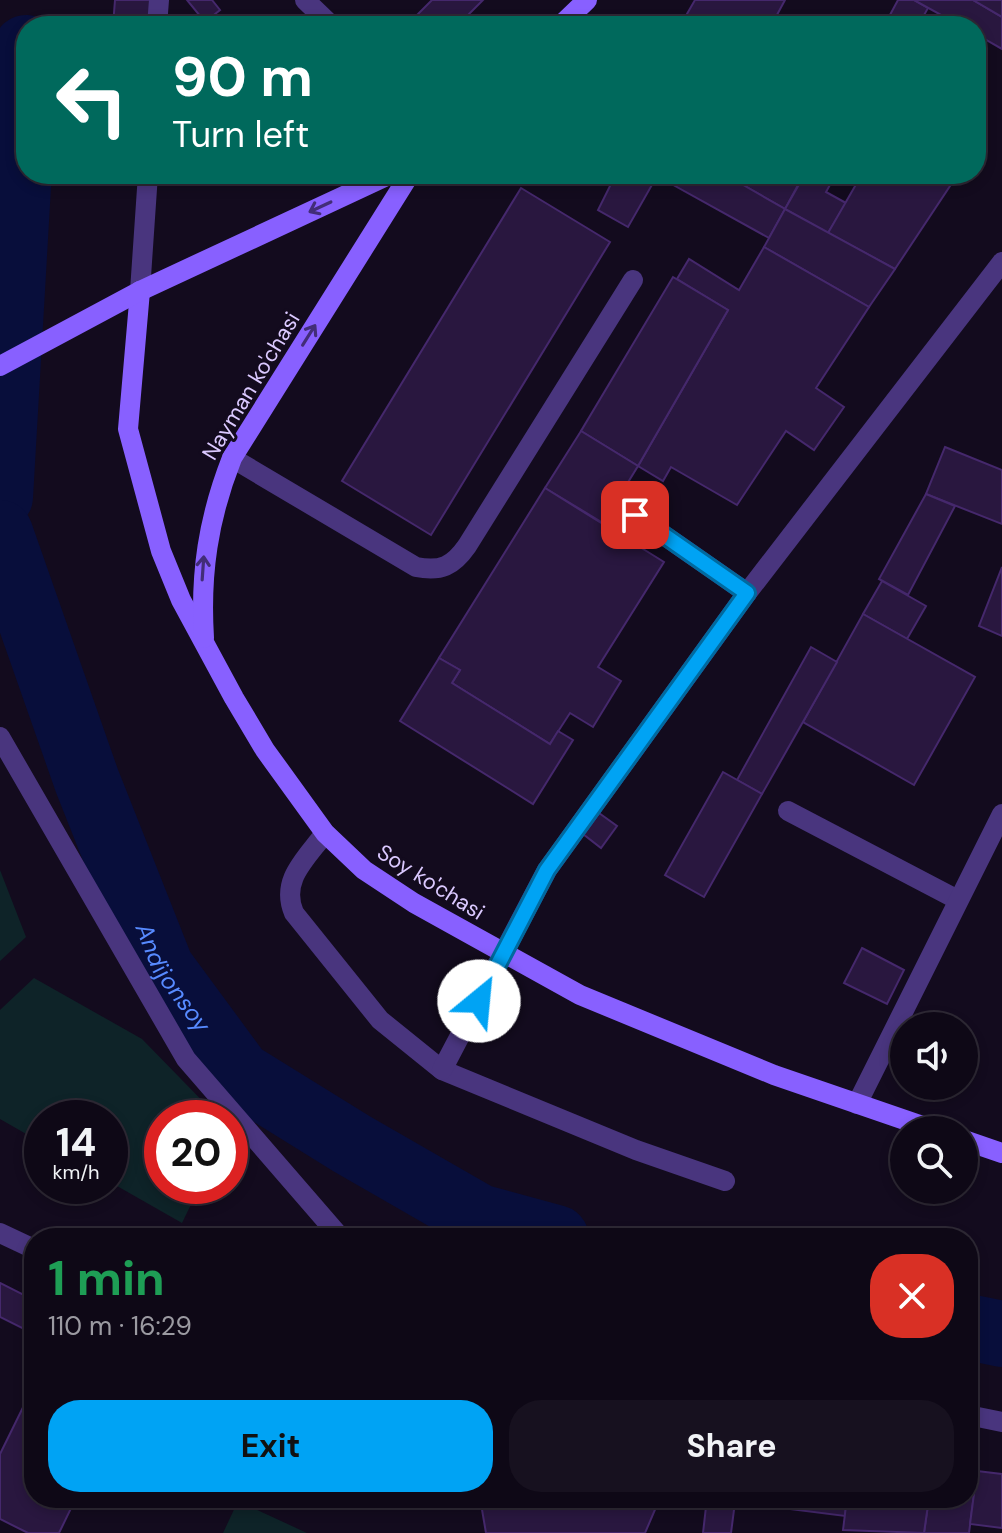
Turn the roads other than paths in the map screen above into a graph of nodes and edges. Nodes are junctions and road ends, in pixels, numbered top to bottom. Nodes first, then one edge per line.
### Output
1 (305, 0) edge
2 (587, 0) edge
3 (322, 16) edge
4 (570, 16) edge
5 (147, 184) edge
6 (370, 184) edge
7 (404, 184) edge
8 (1002, 262) edge
9 (633, 280) dead end
10 (140, 291) junction
11 (1, 366) edge
12 (232, 458) junction
13 (635, 515) dead end
14 (747, 593) junction
15 (204, 646) junction
16 (0, 737) edge
17 (788, 811) dead end
18 (1002, 814) edge
19 (325, 833) junction
20 (958, 900) junction
21 (503, 955) junction
22 (442, 1070) junction
23 (857, 1104) junction
24 (893, 1116) edge
25 (978, 1145) edge
26 (1002, 1153) edge
27 (725, 1181) dead end
28 (332, 1228) edge
29 (0, 1233) edge
30 (24, 1244) edge
31 (978, 1417) edge
32 (1002, 1422) edge

1 - 3 street
2 - 4 main road
5 - 10 street
6 -> 10 main road
12 -> 7 main road, Nayman ko'chasi
8 - 14 street
9 - 12 street
10 - 11 main road
10 - 15 main road, Soy ko'chasi
15 -> 12 main road, Nayman ko'chasi
13 - 14 street
14 - 21 street
15 - 19 main road, Soy ko'chasi
16 - 28 street
17 - 20 street
18 - 20 street
19 - 21 main road, Soy ko'chasi
19 - 22 street
20 - 23 street
21 - 22 street
21 - 23 main road, Soy ko'chasi
22 - 27 street
23 - 24 main road, Soy ko'chasi
25 - 26 main road
29 - 30 street
31 - 32 street

